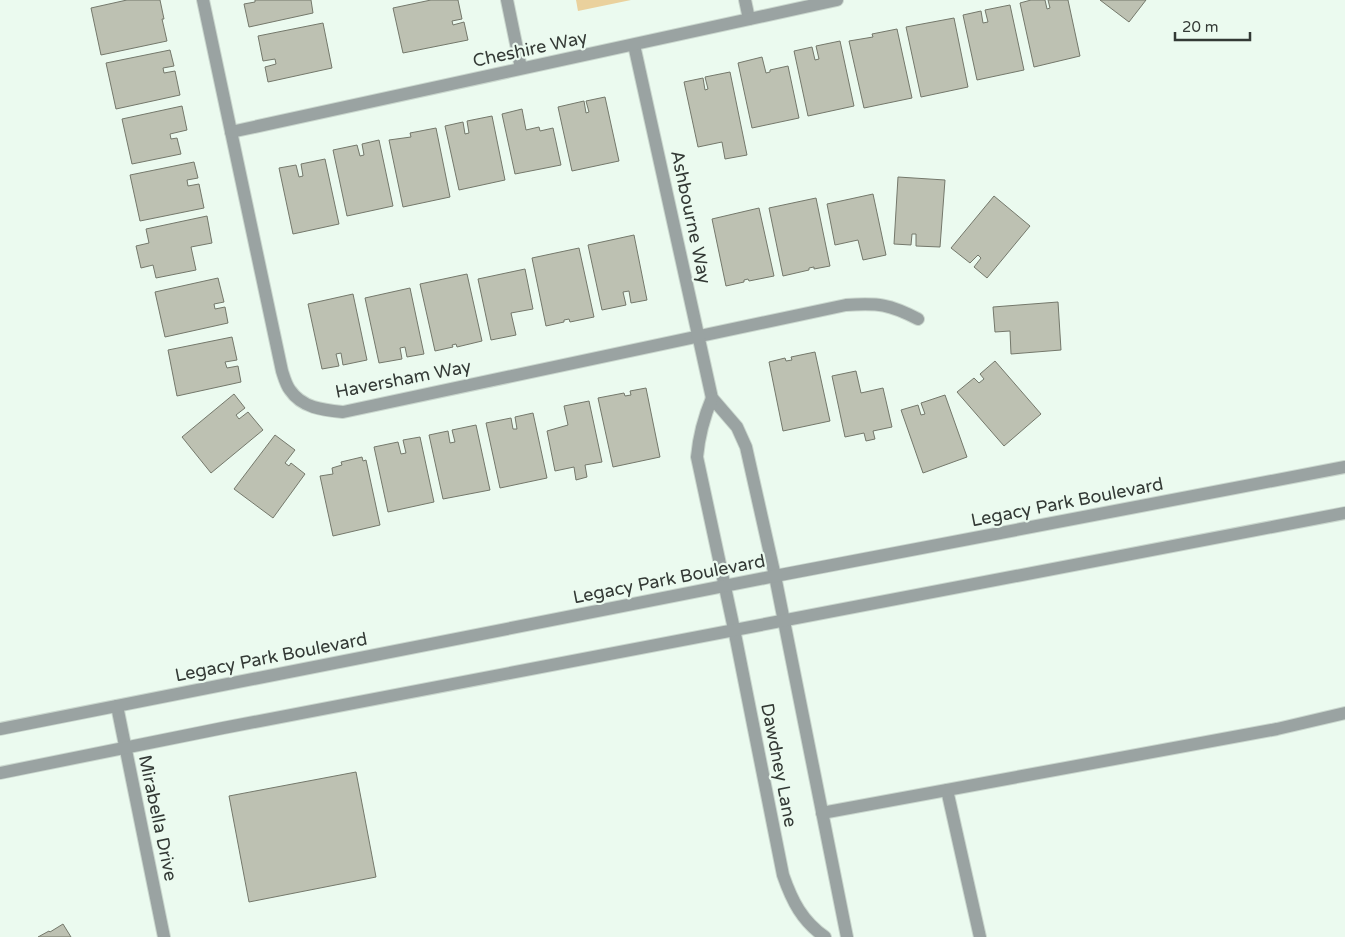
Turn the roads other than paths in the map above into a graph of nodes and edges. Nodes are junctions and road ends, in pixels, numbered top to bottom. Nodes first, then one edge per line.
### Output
1 (203, 0) edge
2 (507, 0) edge
3 (744, 0) edge
4 (837, 0) edge
5 (749, 19) junction
6 (634, 45) junction
7 (521, 68) junction
8 (231, 132) junction
9 (918, 318) dead end
10 (699, 336) junction
11 (712, 398) junction
12 (1345, 467) edge
13 (1345, 513) edge
14 (775, 576) junction
15 (725, 586) junction
16 (784, 620) junction
17 (734, 630) junction
18 (117, 706) junction
19 (1345, 713) edge
20 (0, 729) edge
21 (125, 747) junction
22 (0, 773) edge
23 (947, 790) junction
24 (822, 813) junction
25 (164, 937) edge
26 (826, 937) edge
27 (847, 937) edge
28 (980, 937) edge

1 - 8 street, Haversham Way
2 - 7 street
3 - 5 street
4 - 5 street, Cheshire Way
5 - 6 street, Cheshire Way
6 - 7 street, Cheshire Way
6 - 10 street, Ashbourne Way
7 - 8 street, Cheshire Way
8 - 10 street, Haversham Way
9 - 10 street, Haversham Way
10 - 11 street, Ashbourne Way
11 - 14 street, Ashbourne Way
11 - 15 street
12 - 14 street, Legacy Park Boulevard
13 - 16 street
14 - 15 street, Legacy Park Boulevard
14 - 16 street, Ashbourne Way
15 - 17 street, Dawdney Lane
15 - 18 street, Legacy Park Boulevard
16 - 17 street
16 - 24 street, Dawdney Lane
17 - 21 street
17 - 26 street, Dawdney Lane
18 - 20 street, Legacy Park Boulevard
18 - 21 street, Mirabella Drive
19 - 23 street
21 - 22 street
21 - 25 street, Mirabella Drive
23 - 24 street
23 - 28 street
24 - 27 street, Dawdney Lane

